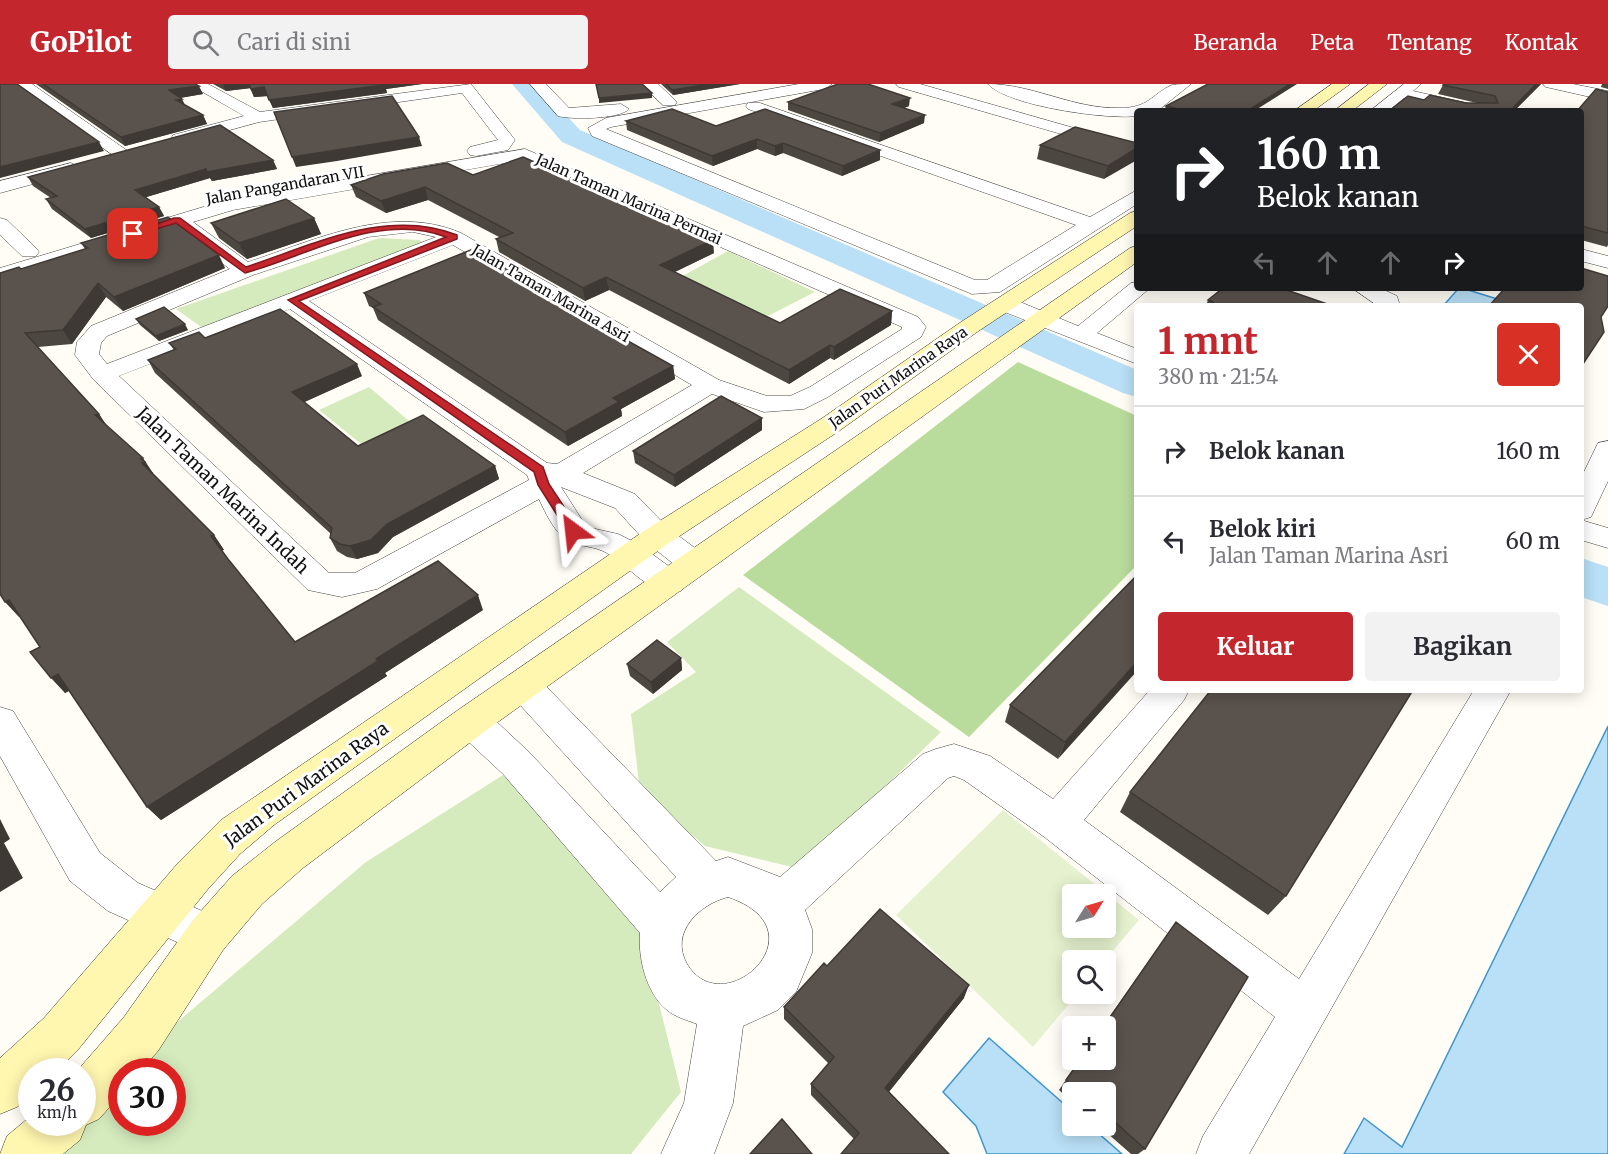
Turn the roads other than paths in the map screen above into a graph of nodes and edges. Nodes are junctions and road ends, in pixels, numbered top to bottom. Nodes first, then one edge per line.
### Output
1 (22, 84) edge
2 (197, 84) edge
3 (538, 84) edge
4 (649, 84) edge
5 (775, 84) edge
6 (824, 84) edge
7 (904, 84) edge
8 (963, 84) edge
9 (996, 84) edge
10 (1183, 84) edge
11 (1342, 84) edge
12 (1379, 84) edge
13 (1551, 84) edge
14 (465, 86) edge
15 (1407, 89) edge
16 (741, 91) edge
17 (1608, 96) edge
18 (669, 102) junction
19 (1148, 108) edge
20 (1306, 108) edge
21 (1346, 108) edge
22 (1382, 108) edge
23 (1473, 108) edge
24 (1134, 112) edge
25 (258, 117) junction
26 (1134, 137) edge
27 (168, 142) edge
28 (1134, 150) edge
29 (0, 187) edge
30 (1134, 198) edge
31 (1134, 219) edge
32 (177, 220) junction
33 (0, 224) edge
34 (1094, 225) junction
35 (454, 237) junction
36 (29, 252) junction
37 (1134, 254) edge
38 (1584, 256) edge
39 (0, 261) edge
40 (1608, 262) edge
41 (1584, 269) edge
42 (245, 270) junction
43 (0, 276) edge
44 (1608, 276) edge
45 (1135, 291) edge
46 (1369, 291) edge
47 (292, 300) junction
48 (1389, 303) edge
49 (977, 322) junction
50 (1081, 335) junction
51 (1016, 339) junction
52 (1134, 356) edge
53 (102, 374) junction
54 (710, 385) junction
55 (1608, 449) edge
56 (548, 476) junction
57 (1600, 488) edge
58 (1584, 507) edge
59 (1584, 531) edge
60 (1608, 538) edge
61 (645, 545) junction
62 (683, 573) junction
63 (524, 686) junction
64 (1168, 693) edge
65 (1491, 693) edge
66 (471, 721) junction
67 (0, 722) edge
68 (1057, 823) junction
69 (707, 880) junction
70 (781, 904) junction
71 (160, 914) junction
72 (663, 927) junction
73 (208, 935) junction
74 (722, 1008) junction
75 (1304, 1011) junction
76 (96, 1086) edge
77 (0, 1090) edge
78 (46, 1136) edge
79 (25, 1154) edge
80 (686, 1154) edge
81 (1221, 1154) edge

1 - 29 street
2 - 25 street
3 - 18 street
4 - 18 street
5 - 16 street
6 - 16 street
7 - 28 street
8 - 26 street
9 - 24 street
10 - 19 street
11 - 20 street
12 - 21 street
13 - 17 street
14 - 25 street
14 - 36 street, Jalan Pangandaran VII
15 - 22 street
15 - 23 street
16 - 18 street
16 - 34 street
16 - 34 street
25 - 27 street
30 - 34 street
31 - 49 street, Jalan Puri Marina Raya
32 - 42 street
32 - 43 street, Jalan Taman Marina Permai
32 - 54 street, Jalan Taman Marina Permai
33 - 36 street
35 - 42 street, Jalan Taman Marina Asri
35 - 47 street
35 - 54 street, Jalan Taman Marina Asri
36 - 39 street, Jalan Pangandaran VII
37 - 51 street
38 - 40 street
41 - 44 street
42 - 53 street, Jalan Taman Marina Indah
45 - 50 street
46 - 48 street
47 - 53 street
47 - 56 street
49 - 51 street
49 - 51 street
49 - 61 street, Jalan Puri Marina Raya
50 - 51 street
50 - 52 street
51 - 62 street
53 - 56 street, Jalan Taman Marina Indah
54 - 56 street, Jalan Taman Marina Indah
55 - 57 street
56 - 61 street
56 - 61 street
57 - 58 street
59 - 60 street
61 - 62 street
61 - 71 street, Jalan Puri Marina Raya
62 - 63 street
63 - 66 street
63 - 69 street
64 - 68 street
65 - 75 street
66 - 72 street
66 - 73 street
67 - 71 street
68 - 70 street
68 - 75 street
69 - 70 street
69 - 72 street
70 - 74 street
71 - 73 street
71 - 77 street, Jalan Puri Marina Raya
72 - 74 street
73 - 76 street
74 - 80 street
75 - 81 street
78 - 79 street

